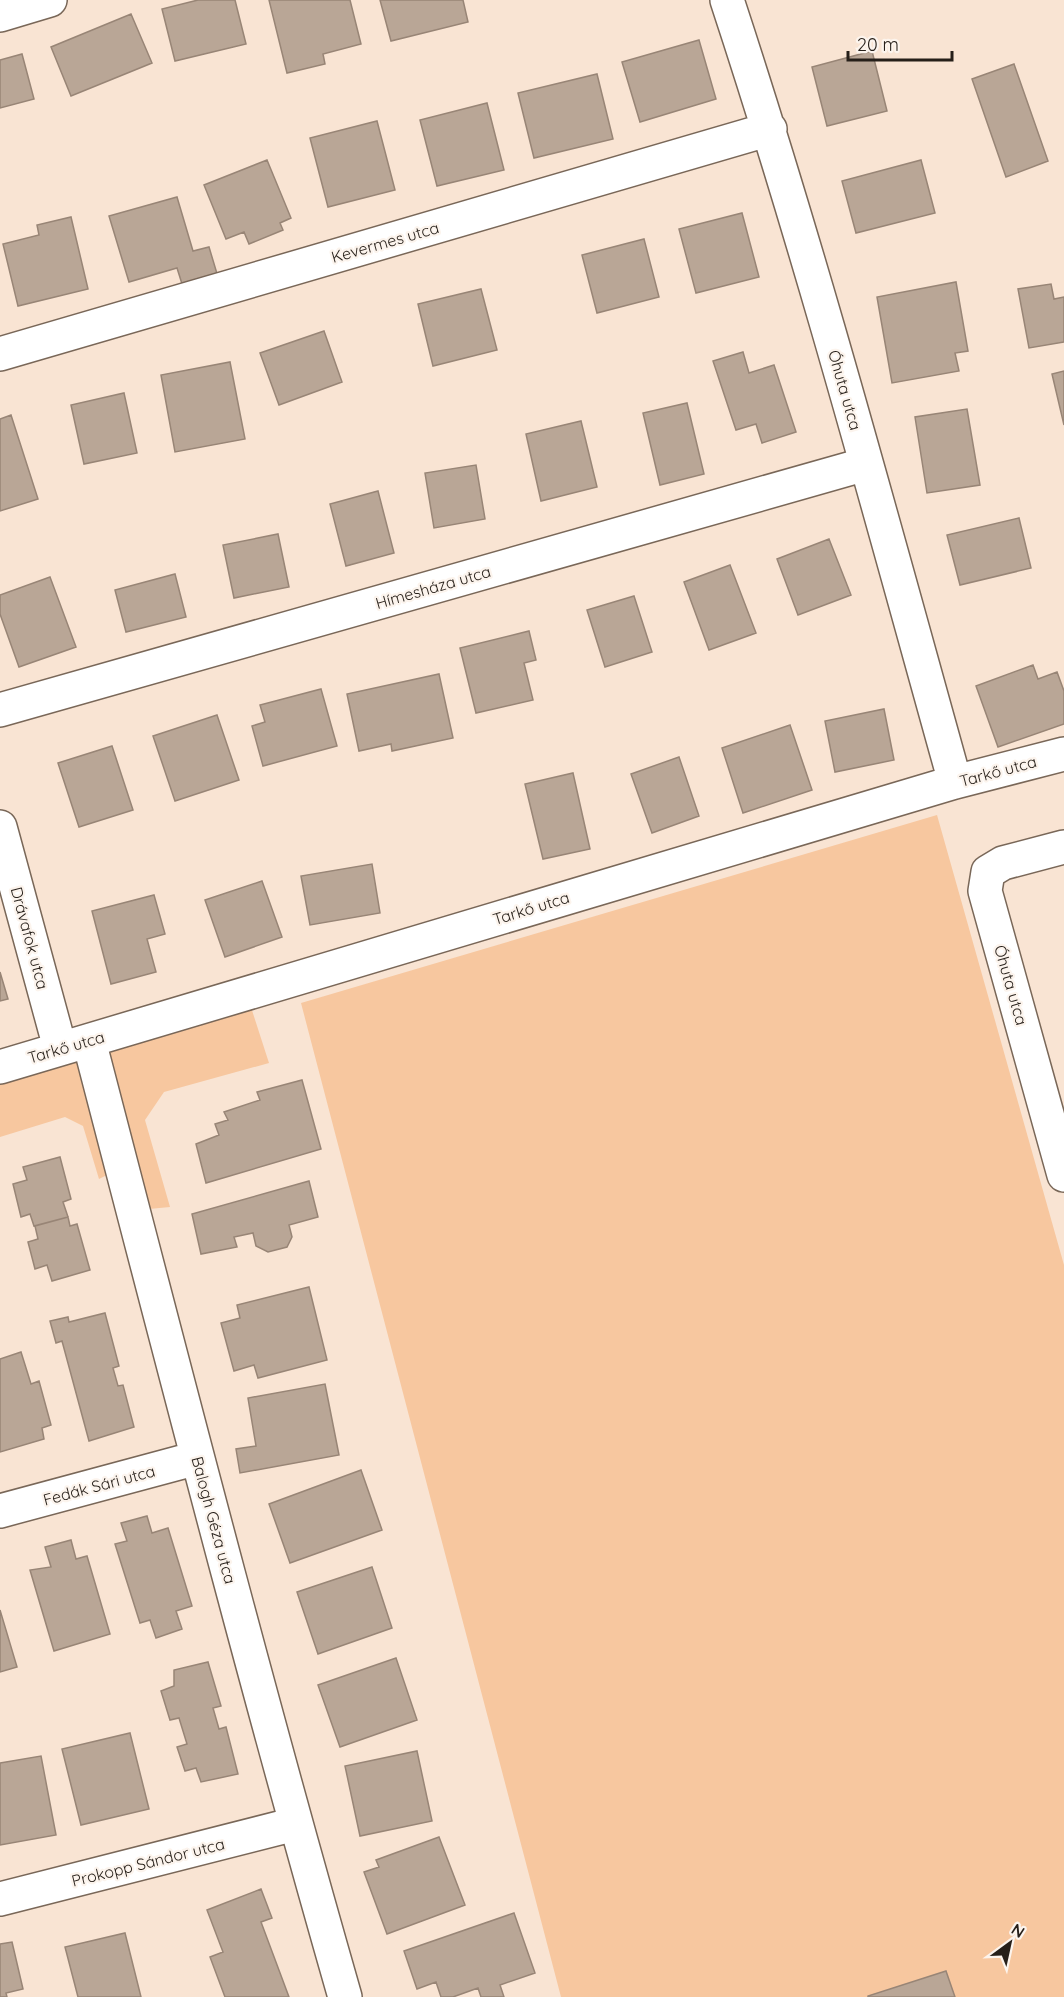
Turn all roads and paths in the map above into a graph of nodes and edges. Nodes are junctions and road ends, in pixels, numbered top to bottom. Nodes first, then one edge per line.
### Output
1 (50, 0) edge
2 (728, 0) edge
3 (0, 15) edge
4 (770, 129) junction
5 (0, 354) edge
6 (866, 464) junction
7 (0, 710) edge
8 (1064, 754) edge
9 (955, 782) junction
10 (0, 827) edge
11 (1064, 847) edge
12 (74, 1045) junction
13 (0, 1067) edge
14 (1064, 1175) edge
15 (197, 1458) junction
16 (0, 1511) edge
17 (295, 1824) junction
18 (0, 1899) edge
19 (345, 1997) edge

1 - 3 street
2 - 4 street, Óhuta utca
4 - 5 street, Kevermes utca
4 - 6 street, Óhuta utca
6 - 7 street, Hímesháza utca
6 - 9 street, Óhuta utca
8 - 9 street, Tarkő utca
9 - 12 street, Tarkő utca
10 - 12 street, Drávafok utca
11 - 14 street, Óhuta utca
12 - 13 street, Tarkő utca
12 - 15 street, Balogh Géza utca
15 - 16 street, Fedák Sári utca
15 - 17 street, Balogh Géza utca
17 - 18 street, Prokopp Sándor utca
17 - 19 street, Balogh Géza utca

